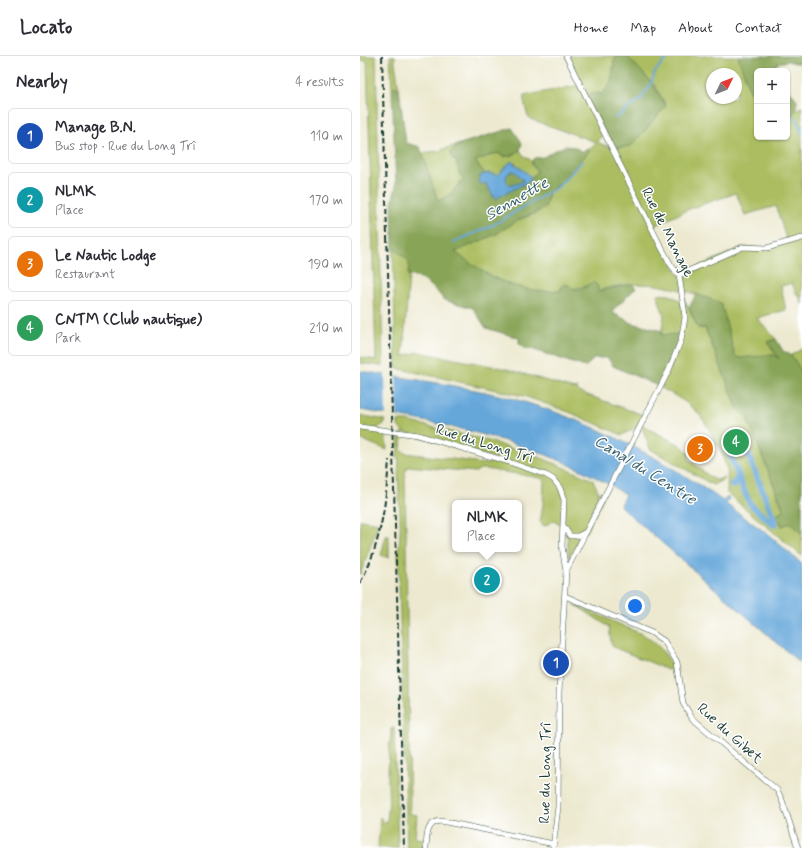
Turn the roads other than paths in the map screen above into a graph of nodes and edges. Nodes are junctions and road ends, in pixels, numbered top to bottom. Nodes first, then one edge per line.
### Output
1 (566, 56) edge
2 (802, 238) edge
3 (679, 275) junction
4 (360, 427) edge
5 (563, 525) junction
6 (586, 532) junction
7 (566, 571) junction
8 (564, 596) junction
9 (553, 846) edge
10 (426, 848) edge
11 (798, 848) edge

1 - 3 street, Rue de Manage
2 - 3 street
3 - 6 street, Rue de Manage
4 - 5 street, Rue du Long Trî
5 - 6 street
5 - 7 street, Rue du Long Trî
6 - 7 street
7 - 8 street, Rue du Long Trî
8 - 9 street, Rue du Long Trî
8 - 11 street, Rue du Gibet
9 - 10 street

